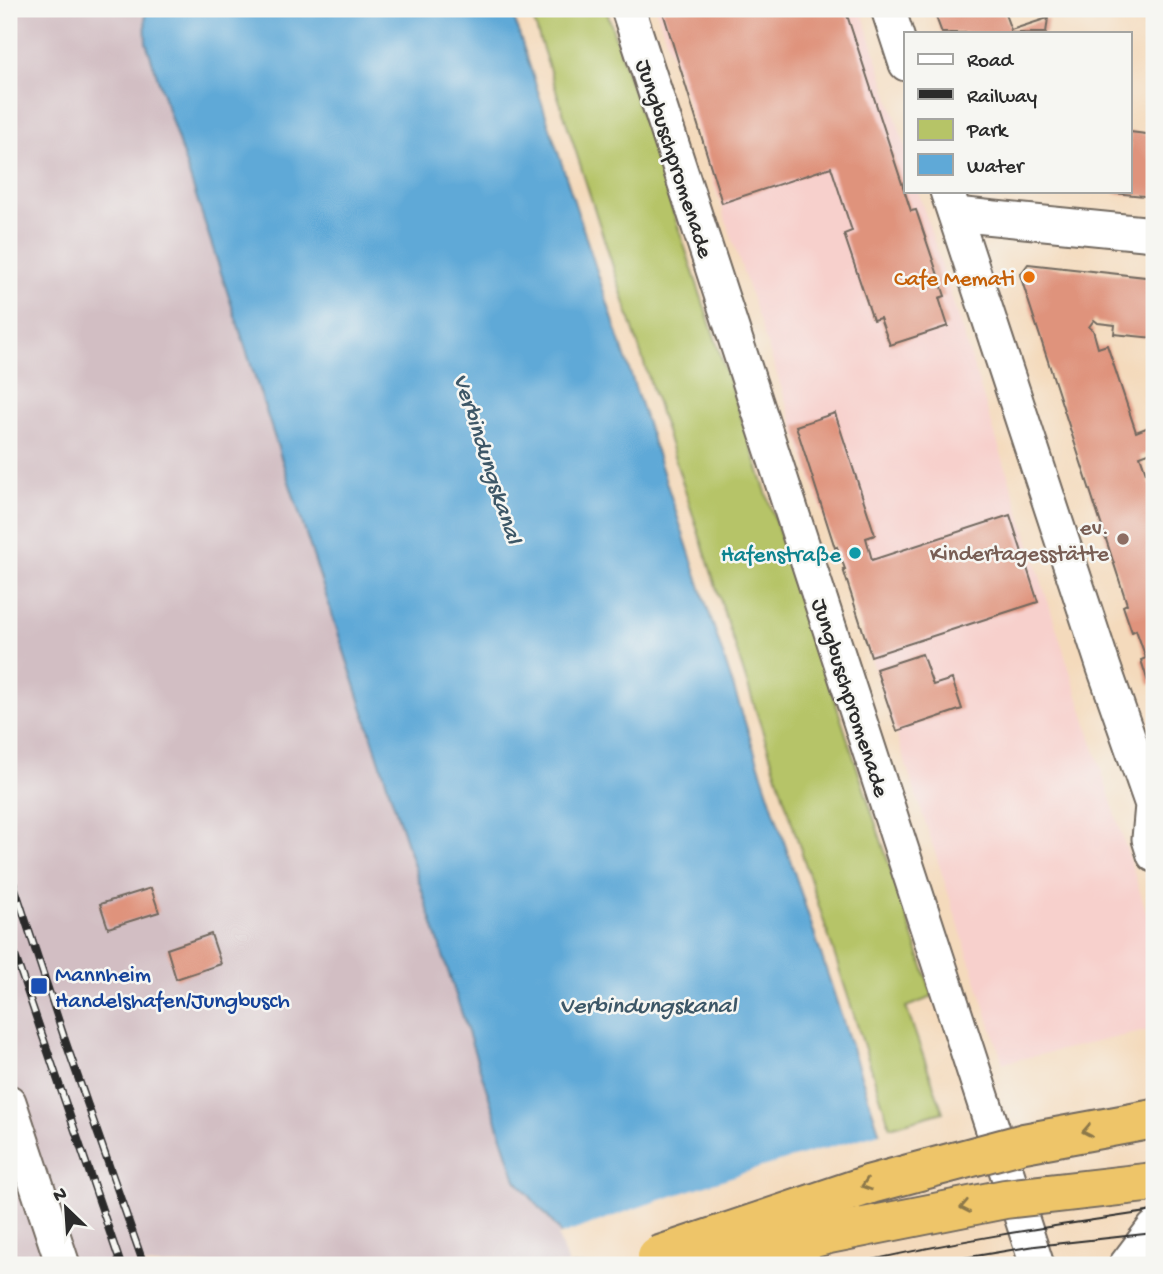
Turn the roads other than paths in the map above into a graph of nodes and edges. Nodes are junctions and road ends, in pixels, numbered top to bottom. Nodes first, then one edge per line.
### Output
1 (628, 9) edge
2 (888, 9) edge
3 (904, 58) edge
4 (951, 202) edge
5 (1154, 234) edge
6 (1154, 806) edge
7 (1154, 855) edge
8 (9, 1102) edge
9 (1154, 1119) edge
10 (1154, 1182) edge
11 (1154, 1228) edge
12 (657, 1256) dead end
13 (63, 1265) edge
14 (710, 1265) edge
15 (1037, 1265) edge
16 (1126, 1265) edge

1 - 15 street, Jungbuschpromenade
2 - 3 street
4 - 5 street
4 - 6 street
6 - 7 street
8 - 13 street
9 -> 12 highway, bridge
10 -> 14 highway, bridge
11 - 16 street

